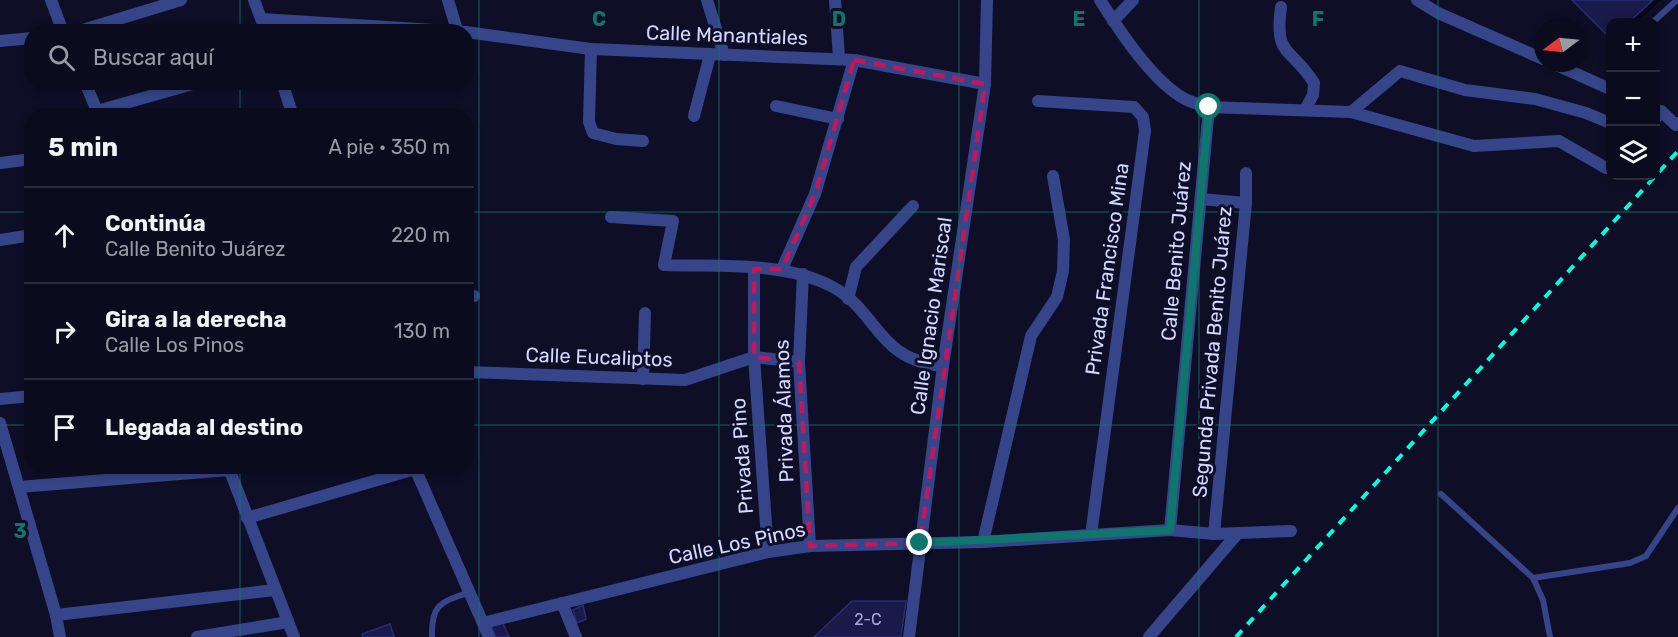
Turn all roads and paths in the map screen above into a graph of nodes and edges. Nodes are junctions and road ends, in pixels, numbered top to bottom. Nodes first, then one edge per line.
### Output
1 (51, 0) edge
2 (181, 0) edge
3 (254, 0) edge
4 (448, 0) edge
5 (707, 0) edge
6 (835, 0) edge
7 (987, 0) edge
8 (1100, 0) edge
9 (1133, 0) edge
10 (1417, 0) edge
11 (1677, 0) edge
12 (1281, 8) dead end
13 (1657, 18) edge
14 (1113, 21) junction
15 (60, 24) edge
16 (102, 24) edge
17 (264, 24) edge
18 (460, 24) edge
19 (474, 33) edge
20 (24, 39) edge
21 (0, 41) edge
22 (591, 49) junction
23 (710, 55) junction
24 (724, 55) junction
25 (1534, 55) edge
26 (839, 58) junction
27 (854, 60) junction
28 (1572, 72) edge
29 (985, 84) junction
30 (1606, 87) edge
31 (88, 90) edge
32 (174, 90) edge
33 (285, 90) edge
34 (1038, 101) dead end
35 (776, 106) dead end
36 (1209, 107) junction
37 (96, 108) edge
38 (114, 108) edge
39 (290, 108) edge
40 (1305, 110) junction
41 (1351, 112) junction
42 (1660, 114) edge
43 (694, 116) dead end
44 (838, 119) junction
45 (1606, 121) edge
46 (1678, 123) edge
47 (642, 141) dead end
48 (24, 160) edge
49 (0, 163) edge
50 (1606, 168) dead end
51 (1246, 173) dead end
52 (1053, 176) dead end
53 (1201, 199) junction
54 (1246, 203) junction
55 (913, 206) dead end
56 (611, 217) dead end
57 (24, 237) edge
58 (0, 240) edge
59 (754, 269) junction
60 (782, 269) junction
61 (803, 274) junction
62 (848, 299) junction
63 (645, 313) dead end
64 (754, 357) junction
65 (799, 362) junction
66 (943, 366) junction
67 (474, 372) edge
68 (643, 379) junction
69 (24, 397) edge
70 (0, 399) edge
71 (0, 423) edge
72 (162, 474) edge
73 (230, 474) edge
74 (394, 474) edge
75 (417, 474) edge
76 (20, 487) junction
77 (1442, 494) dead end
78 (1678, 508) edge
79 (247, 518) junction
80 (1170, 530) junction
81 (1291, 531) dead end
82 (1238, 533) junction
83 (1214, 534) junction
84 (1091, 535) junction
85 (983, 542) junction
86 (920, 543) junction
87 (810, 546) junction
88 (768, 552) junction
89 (1533, 578) junction
90 (274, 590) junction
91 (470, 592) junction
92 (562, 603) junction
93 (56, 615) junction
94 (288, 622) junction
95 (483, 623) junction
96 (60, 637) edge
97 (196, 637) edge
98 (294, 637) edge
99 (432, 637) edge
100 (489, 637) edge
101 (576, 637) edge
102 (909, 637) edge
103 (1149, 637) edge
104 (1550, 637) edge

1 - 15 street
2 - 16 street
3 - 17 street
4 - 18 street
5 - 24 street
6 - 26 street
7 - 29 street, Calle Ignacio Mariscal
8 - 14 street
9 - 14 street
10 - 25 street
11 - 13 lane
12 - 40 street
14 - 36 street
19 - 22 street, Calle Manantiales
20 - 21 street
22 - 23 street, Calle Manantiales
22 - 47 street
23 - 24 street, Calle Manantiales
23 - 43 street
24 - 26 street, Calle Manantiales
26 - 27 street, Calle Manantiales
27 - 29 street, Calle Manantiales
27 - 44 street
28 - 30 street
29 - 66 street, Calle Ignacio Mariscal
31 - 37 street
32 - 38 street
33 - 39 street
34 - 84 street, Privada Francisco Mina
35 - 44 street
36 - 40 street
36 - 53 street, Calle Benito Juárez
40 - 41 street
41 - 45 street
41 - 50 street
42 - 46 street
44 - 60 street
48 - 49 street
51 - 54 street, Segunda Privada Benito Juárez
52 - 85 street
53 - 54 street
53 - 80 street, Calle Benito Juárez
54 - 83 street, Segunda Privada Benito Juárez
55 - 62 street
56 - 59 street
57 - 58 street
59 - 60 street
59 - 64 street, Privada Pino
60 - 61 street
61 - 62 street
61 - 65 street, Privada Álamos
62 - 66 street
63 - 68 street
64 - 65 street, Calle Eucaliptos
64 - 68 street, Calle Eucaliptos
64 - 88 street, Privada Pino
65 - 87 street, Privada Álamos
66 - 86 street, Calle Ignacio Mariscal
67 - 68 street, Calle Eucaliptos
69 - 70 street
71 - 76 street
72 - 76 street
73 - 79 street
74 - 79 street
75 - 91 street
76 - 93 street
77 - 89 lane
78 - 89 lane
79 - 90 street
80 - 83 street, Calle Los Pinos
80 - 84 street, Calle Los Pinos
81 - 82 street, Calle Los Pinos
82 - 83 street, Calle Los Pinos
82 - 103 street
84 - 85 street, Calle Los Pinos
85 - 86 street, Calle Los Pinos
86 - 87 street, Calle Los Pinos
86 - 102 street, Calle Ignacio Mariscal
87 - 88 street, Calle Los Pinos
88 - 92 street, Calle Los Pinos
89 - 104 lane
90 - 93 street
90 - 94 street
91 - 95 street
91 - 99 lane
92 - 95 street, Calle Los Pinos
92 - 101 street
93 - 96 street
94 - 97 street
94 - 98 street
95 - 100 street

